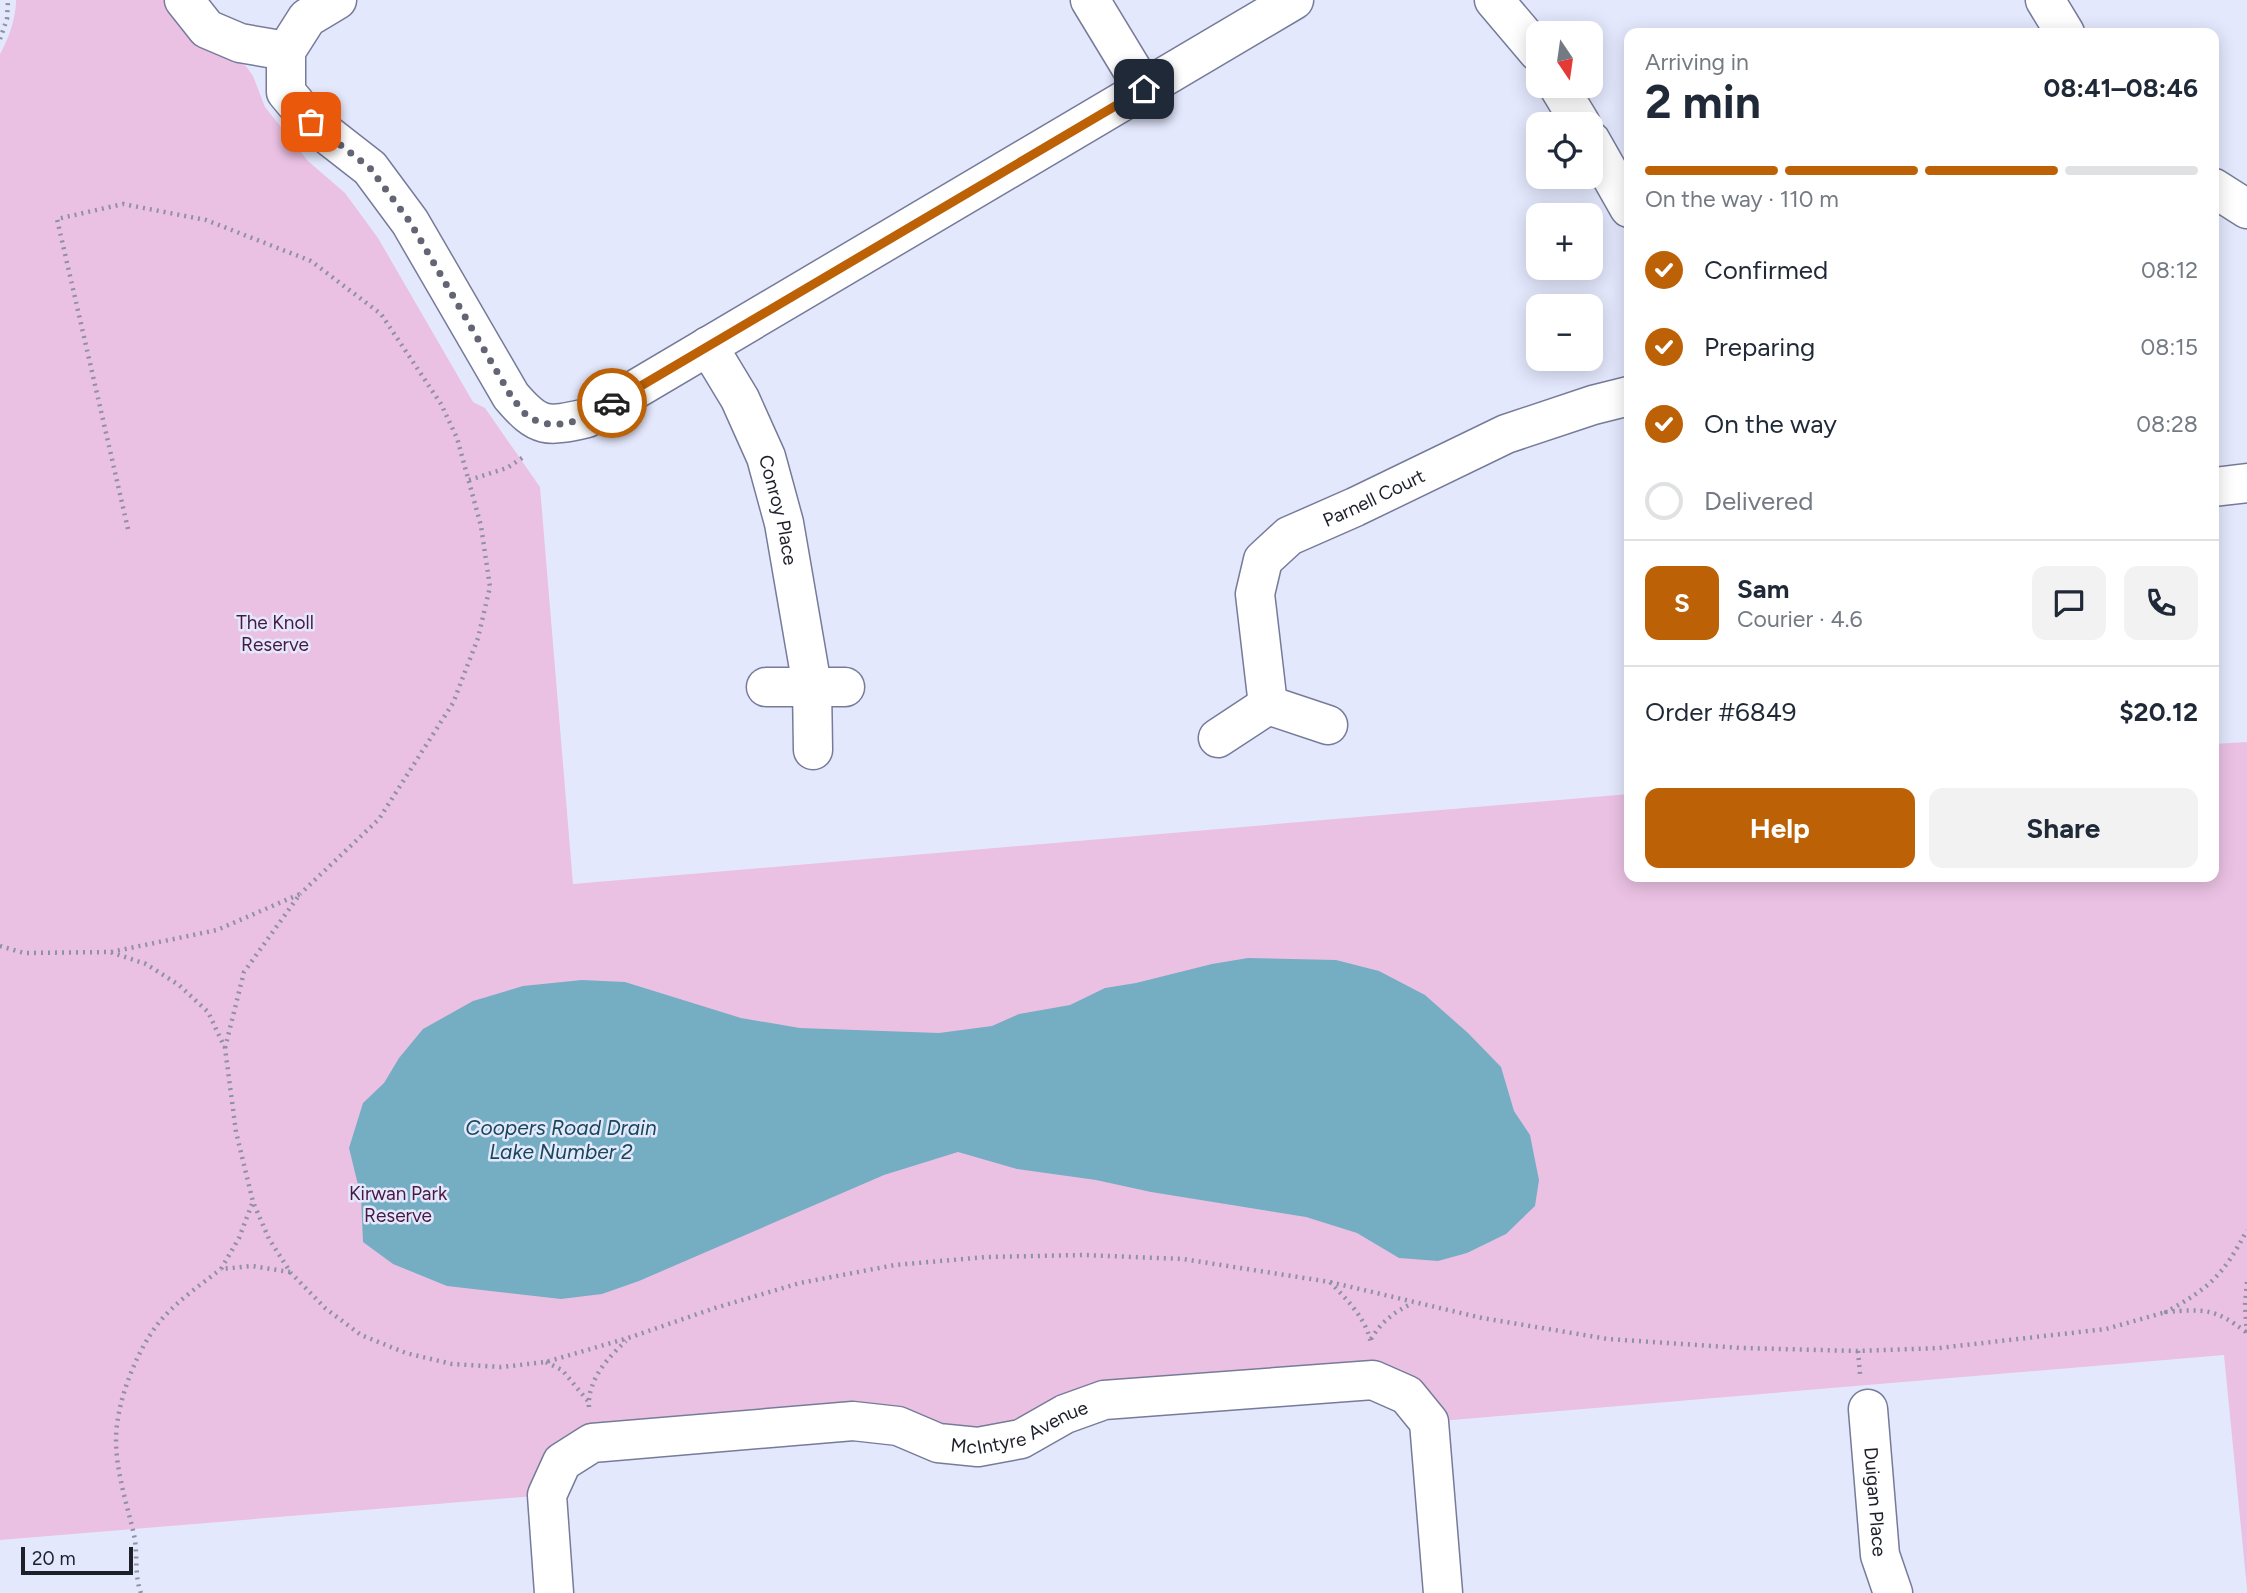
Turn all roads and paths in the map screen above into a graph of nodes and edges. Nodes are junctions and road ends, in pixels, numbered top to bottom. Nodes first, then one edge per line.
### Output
1 (8, 0) edge
2 (184, 0) edge
3 (337, 0) edge
4 (1090, 0) edge
5 (1294, 0) edge
6 (1494, 0) edge
7 (1518, 0) edge
8 (2045, 0) edge
9 (1526, 21) edge
10 (2062, 28) edge
11 (1526, 37) edge
12 (0, 39) edge
13 (286, 51) junction
14 (1144, 89) junction
15 (1603, 162) edge
16 (2219, 191) edge
17 (1624, 199) edge
18 (2247, 209) edge
19 (708, 346) junction
20 (1624, 397) edge
21 (554, 426) junction
22 (469, 480) junction
23 (2247, 483) edge
24 (2219, 486) edge
25 (128, 529) dead end
26 (766, 687) dead end
27 (828, 687) junction
28 (1268, 705) junction
29 (1328, 725) dead end
30 (1218, 738) dead end
31 (813, 750) dead end
32 (300, 894) junction
33 (0, 946) edge
34 (110, 952) junction
35 (225, 1048) junction
36 (253, 1202) junction
37 (2247, 1230) edge
38 (221, 1269) junction
39 (291, 1273) junction
40 (1330, 1282) junction
41 (2247, 1282) edge
42 (1413, 1303) junction
43 (2166, 1312) junction
44 (2246, 1334) edge
45 (628, 1338) junction
46 (546, 1362) junction
47 (1868, 1409) dead end
48 (141, 1593) edge
49 (554, 1593) edge
50 (1443, 1593) edge
51 (1893, 1593) edge

1 - 12 path
2 - 13 street
3 - 13 street
4 - 14 street
5 - 14 street
6 - 11 street
7 - 9 street
8 - 10 street
13 - 21 street
14 - 19 street
15 - 17 street
16 - 18 street
19 - 21 street
19 - 27 street, Conroy Place
20 - 28 street, Parnell Court
21 - 22 path
22 - 25 path
22 - 32 path
23 - 24 street
26 - 27 street
27 - 31 street, Conroy Place
28 - 29 street
28 - 30 street
32 - 34 path
32 - 35 path
33 - 34 path
34 - 35 path
35 - 36 path
36 - 38 path
36 - 39 path
37 - 43 path
38 - 39 path
38 - 48 path
39 - 46 path
40 - 42 path
40 - 42 path
40 - 45 path
41 - 44 path
42 - 43 path
43 - 44 path
45 - 46 path
45 - 46 path
47 - 51 street, Duigan Place
49 - 50 street, McIntyre Avenue

